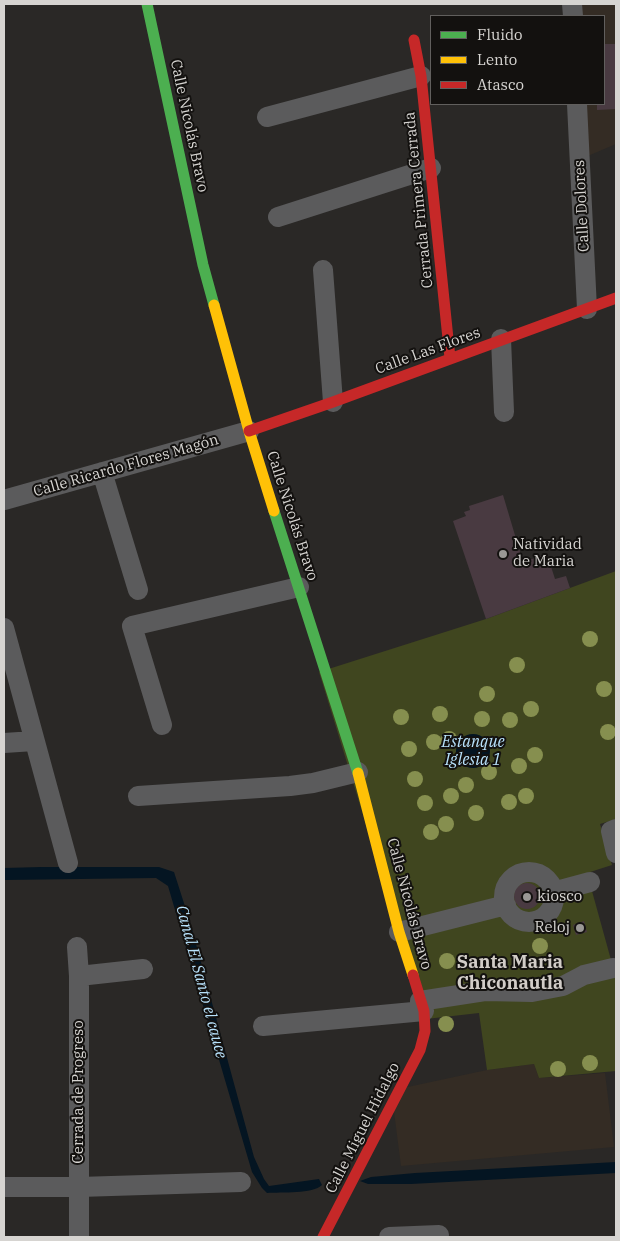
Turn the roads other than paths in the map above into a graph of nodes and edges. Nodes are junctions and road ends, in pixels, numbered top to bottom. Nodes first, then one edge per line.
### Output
1 (147, 4) edge
2 (414, 40) dead end
3 (421, 76) junction
4 (577, 105) edge
5 (267, 117) dead end
6 (431, 168) junction
7 (278, 217) dead end
8 (323, 270) dead end
9 (616, 298) edge
10 (587, 309) junction
11 (501, 339) junction
12 (450, 358) junction
13 (333, 402) junction
14 (504, 412) dead end
15 (249, 431) junction
16 (102, 472) junction
17 (4, 500) edge
18 (298, 587) junction
19 (138, 590) dead end
20 (4, 628) edge
21 (162, 725) dead end
22 (34, 741) junction
23 (4, 743) edge
24 (358, 772) junction
25 (138, 796) dead end
26 (613, 830) edge
27 (616, 853) edge
28 (68, 863) dead end
29 (590, 882) dead end
30 (554, 892) junction
31 (506, 905) junction
32 (399, 932) junction
33 (77, 947) dead end
34 (613, 968) dead end
35 (143, 969) dead end
36 (79, 976) junction
37 (422, 1006) junction
38 (263, 1026) dead end
39 (425, 1031) joint
40 (241, 1182) dead end
41 (4, 1187) edge
42 (79, 1187) junction
43 (440, 1235) dead end
44 (79, 1237) edge
45 (323, 1237) edge
46 (389, 1237) edge

1 - 15 street, Calle Nicolás Bravo
2 - 3 street, Cerrada Primera Cerrada
3 - 5 street
3 - 6 street, Cerrada Primera Cerrada
4 - 10 street, Calle Dolores
6 - 7 street
6 - 12 street, Cerrada Primera Cerrada
8 - 13 street
9 - 10 street, Calle Las Flores
10 - 11 street, Calle Las Flores
11 - 12 street, Calle Las Flores
11 - 14 street
12 - 13 street, Calle Las Flores
13 - 15 street, Calle Las Flores
15 - 16 street, Calle Ricardo Flores Magón
15 - 18 street, Calle Nicolás Bravo
16 - 17 street, Calle Ricardo Flores Magón
16 - 19 street
18 - 21 street
18 - 24 street, Calle Nicolás Bravo
20 - 22 street
22 - 23 street
22 - 28 street
24 - 25 street
24 - 32 street, Calle Nicolás Bravo
26 - 27 street
29 - 30 street
30 - 31 street
30 - 31 street
31 - 32 street
32 - 37 street, Calle Nicolás Bravo
33 - 36 street, Cerrada de Progreso
34 - 37 street
35 - 36 street
36 - 42 street, Cerrada de Progreso
37 - 38 street
37 - 39 street, Calle Nicolás Bravo
39 - 45 street, Calle Miguel Hidalgo
40 - 42 street
41 - 42 street
42 - 44 street, Cerrada de Progreso
43 - 46 street

